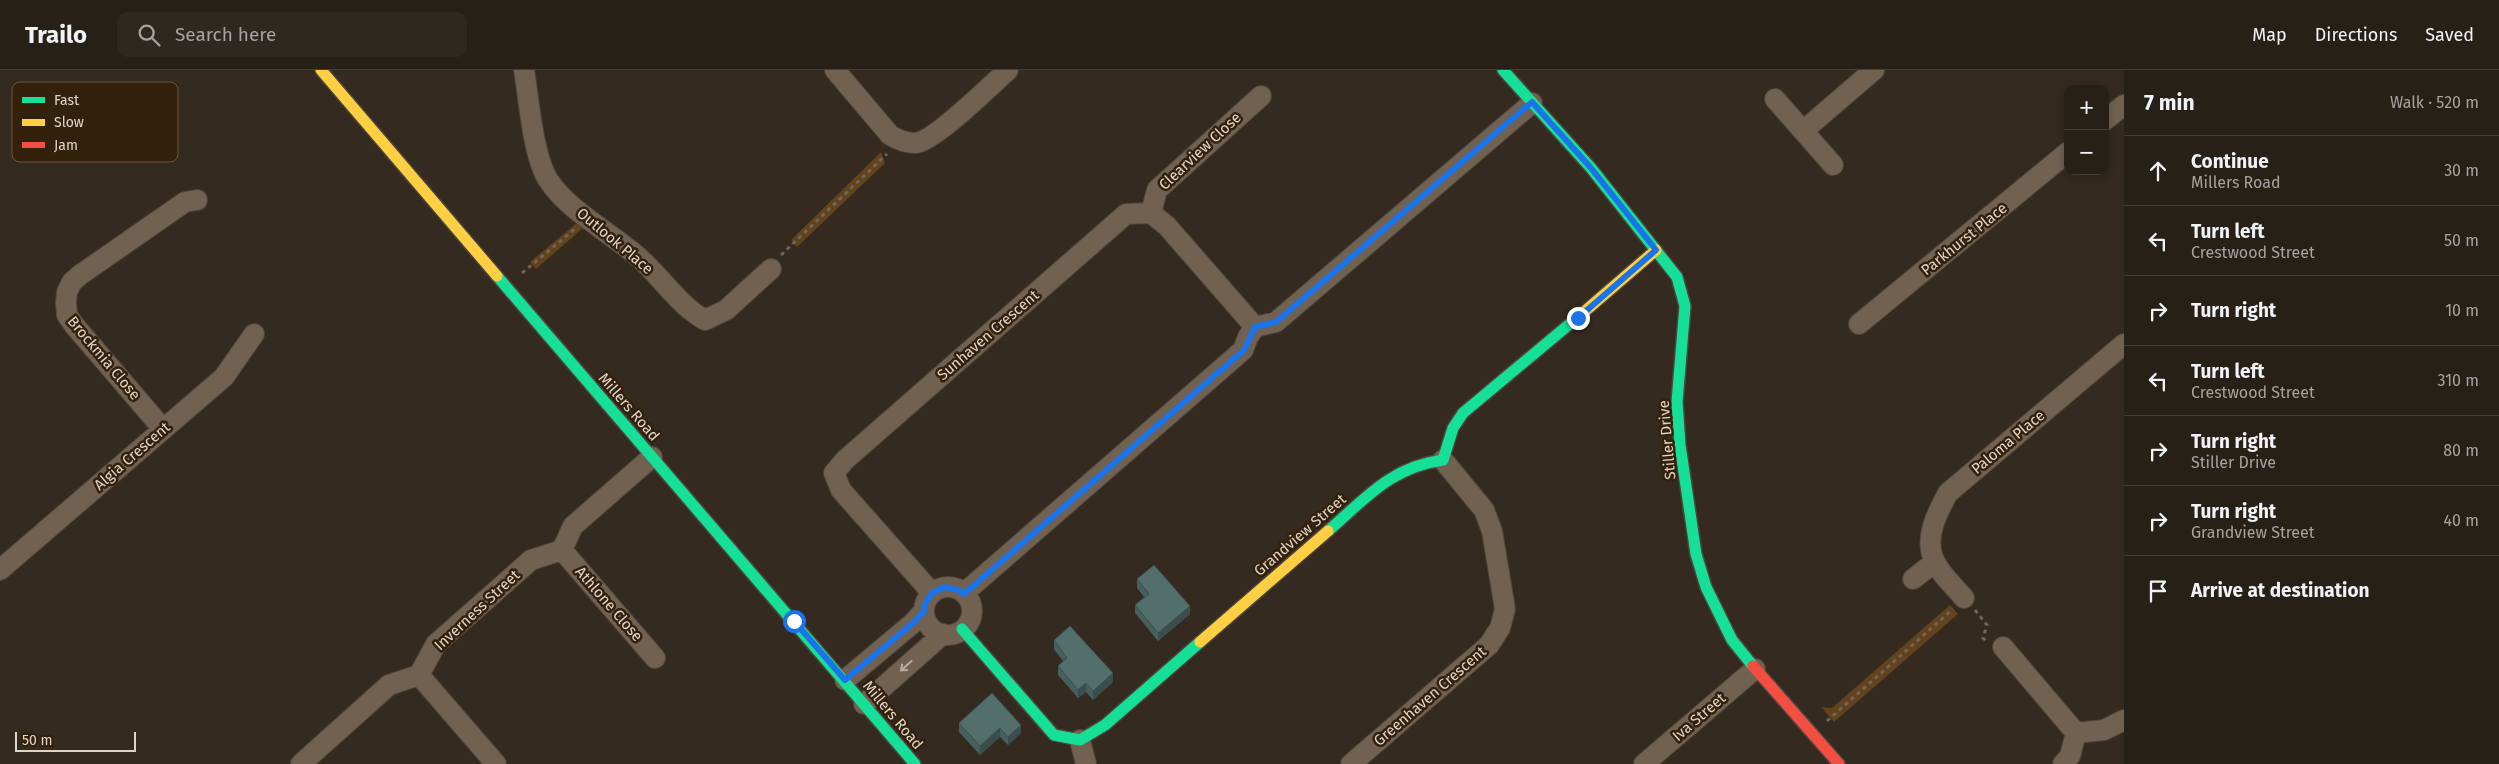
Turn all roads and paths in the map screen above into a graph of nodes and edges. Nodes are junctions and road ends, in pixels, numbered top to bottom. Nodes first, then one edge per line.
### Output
1 (321, 70) edge
2 (524, 70) edge
3 (835, 70) edge
4 (1008, 70) edge
5 (1503, 70) edge
6 (1874, 70) edge
7 (1261, 96) dead end
8 (1775, 99) dead end
9 (1532, 102) junction
10 (2124, 104) edge
11 (2109, 117) edge
12 (1803, 131) junction
13 (900, 141) junction
14 (2064, 155) edge
15 (1833, 165) dead end
16 (197, 200) dead end
17 (1151, 213) junction
18 (588, 217) junction
19 (1656, 250) junction
20 (771, 269) joint
21 (507, 287) junction
22 (1859, 324) dead end
23 (1255, 327) junction
24 (254, 334) dead end
25 (2124, 344) edge
26 (163, 429) junction
27 (652, 457) junction
28 (1443, 460) junction
29 (562, 550) junction
30 (1935, 562) junction
31 (0, 570) edge
32 (1913, 579) dead end
33 (964, 594) junction
34 (1964, 598) junction
35 (928, 602) junction
36 (953, 632) junction
37 (2003, 647) joint
38 (656, 658) dead end
39 (1754, 669) junction
40 (419, 675) junction
41 (845, 680) junction
42 (864, 704) junction
43 (2124, 720) edge
44 (1826, 721) dead end
45 (2076, 733) junction
46 (1080, 740) junction
47 (301, 764) edge
48 (496, 764) edge
49 (915, 764) edge
50 (1086, 764) edge
51 (1351, 764) edge
52 (1644, 764) edge
53 (1839, 764) edge
54 (2063, 764) edge

1 - 21 street, Millers Road
2 - 18 street, Outlook Place
3 - 13 street
4 - 13 street
5 - 9 street, Stiller Drive
6 - 12 street
7 - 17 street, Clearview Close
8 - 12 street
9 - 19 street, Stiller Drive
9 - 23 street
10 - 11 street
12 - 15 street
13 - 20 path
14 - 22 street, Parkhurst Place
16 - 26 street, Brockmia Close
17 - 23 street
17 - 35 street, Sunhaven Crescent
18 - 20 street, Outlook Place
18 - 21 path
19 - 28 street
19 - 39 street, Stiller Drive
21 - 27 street, Millers Road
23 - 33 street
24 - 26 street, Algia Crescent
25 - 30 street, Paloma Place
26 - 31 street, Algia Crescent
27 - 29 street
27 - 41 street, Millers Road
28 - 46 street, Grandview Street
28 - 51 street, Greenhaven Crescent
29 - 38 street, Athlone Close
29 - 40 street, Inverness Street
30 - 32 street
30 - 34 street, Paloma Place
33 - 35 street
33 - 36 street
34 - 37 path
34 - 44 path
35 - 36 street
35 - 41 street
36 -> 42 street
36 - 46 street
37 - 45 street
39 - 52 street, Iva Street
39 - 53 street, Stiller Drive
40 - 47 street
40 - 48 street
41 - 42 street, Millers Road
42 - 49 street, Millers Road
43 - 45 street
45 - 54 street
46 - 50 street

